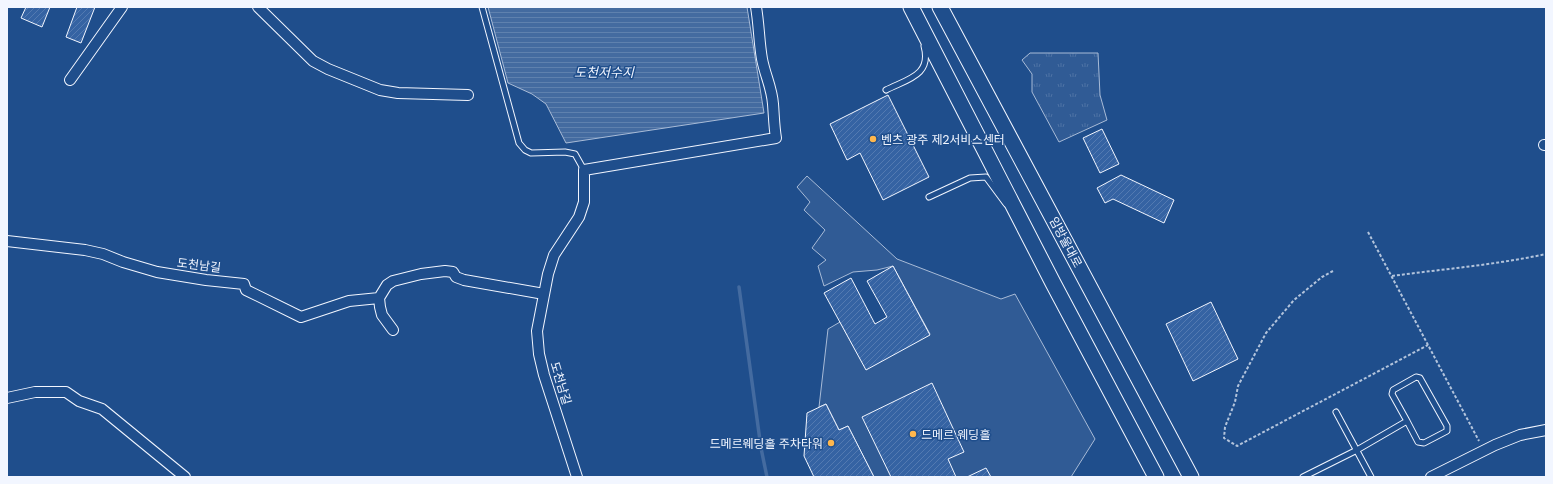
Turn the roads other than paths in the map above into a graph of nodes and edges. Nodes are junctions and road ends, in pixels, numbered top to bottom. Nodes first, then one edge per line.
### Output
1 (122, 7) edge
2 (258, 7) edge
3 (482, 7) edge
4 (756, 7) edge
5 (940, 7) edge
6 (913, 10) edge
7 (70, 80) dead end
8 (886, 90) dead end
9 (468, 95) dead end
10 (584, 170) junction
11 (928, 197) dead end
12 (1019, 217) junction
13 (7, 240) edge
14 (544, 294) junction
15 (379, 298) junction
16 (393, 330) dead end
17 (7, 398) edge
18 (1336, 412) dead end
19 (1407, 421) junction
20 (1546, 430) edge
21 (1357, 450) junction
22 (185, 477) edge
23 (577, 477) edge
24 (1156, 477) edge
25 (1191, 477) edge
26 (1302, 477) edge
27 (1371, 477) edge
28 (1431, 477) edge

1 - 7 street
2 - 9 street
3 - 10 lane
4 - 10 street
5 - 25 main road, 임방울대로
6 - 8 lane
6 - 12 main road
10 - 14 street, 도천남길
11 - 12 lane
12 - 24 main road
13 - 15 street, 도천남길
14 - 15 street
14 - 23 street, 도천남길
15 - 16 street
17 - 22 street
18 - 21 lane
19 - 19 lane
19 - 21 lane
20 - 28 street
21 - 26 lane
21 - 27 lane

